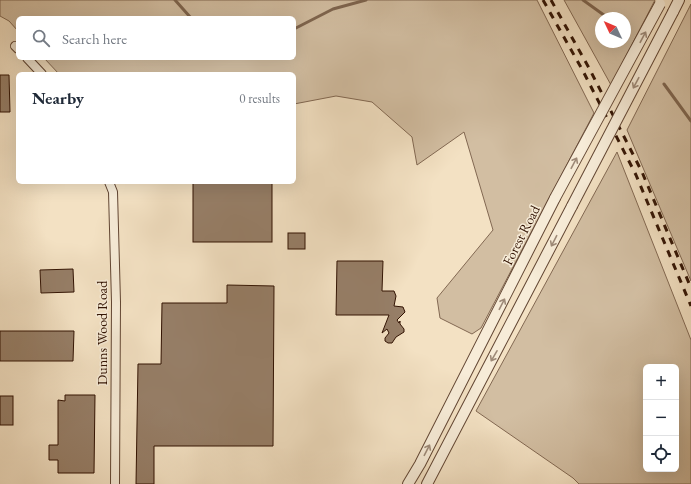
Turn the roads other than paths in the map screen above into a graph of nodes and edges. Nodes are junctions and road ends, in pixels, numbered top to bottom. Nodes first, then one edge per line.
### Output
1 (679, 0) edge
2 (661, 2) edge
3 (29, 60) edge
4 (40, 72) edge
5 (110, 184) edge
6 (115, 484) edge
7 (408, 484) edge
8 (427, 484) edge

1 -> 8 street, bridge
7 -> 2 street, Forest Road, bridge
3 - 4 street
5 - 6 street, Dunns Wood Road

